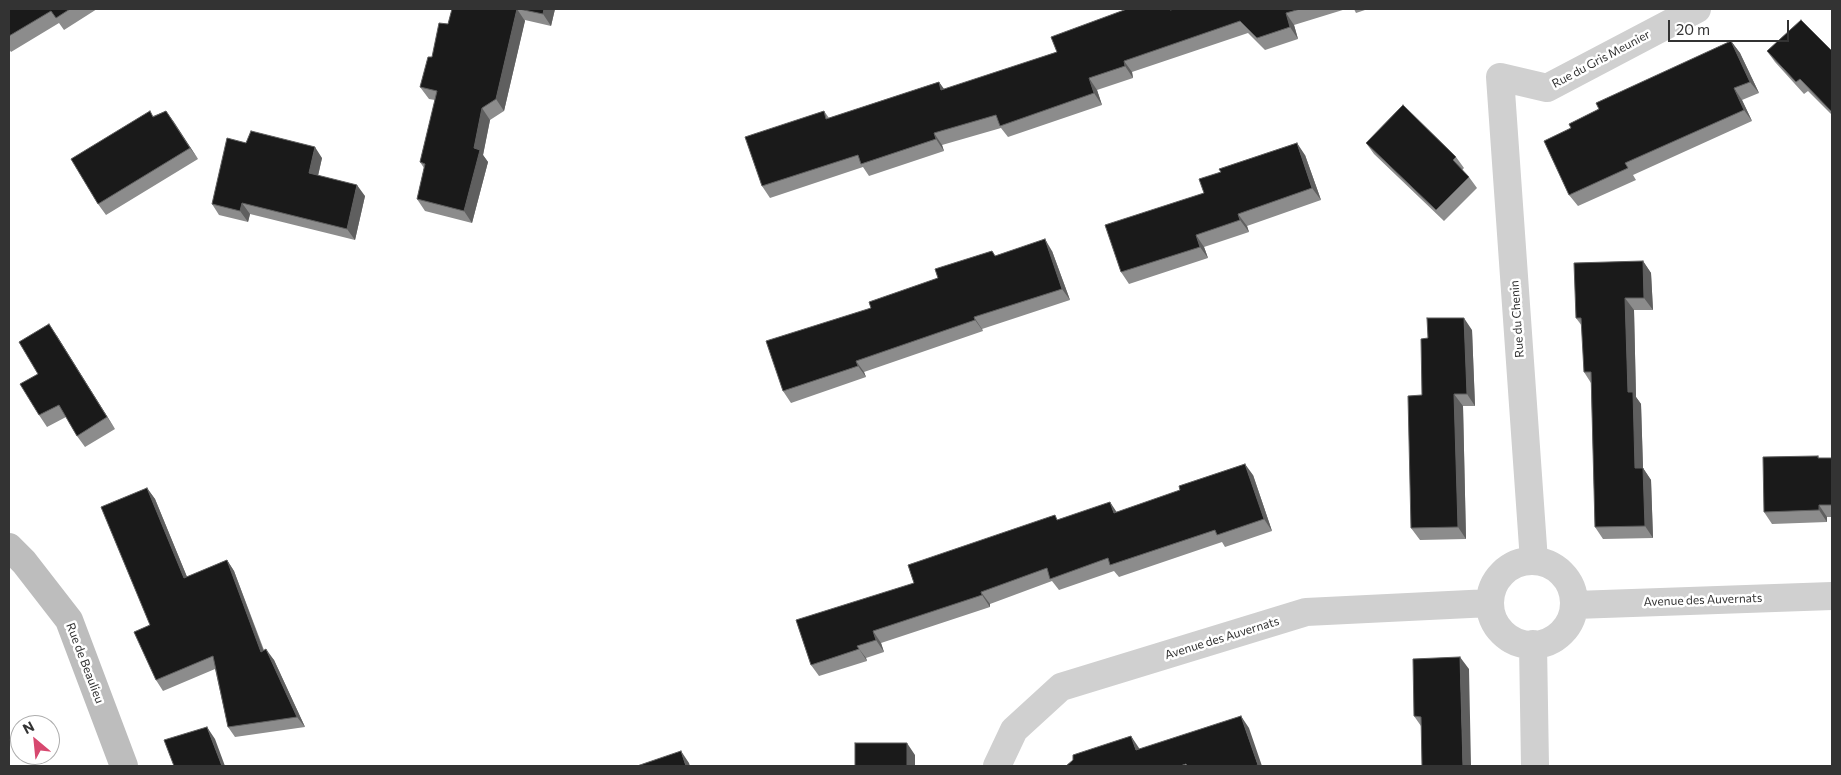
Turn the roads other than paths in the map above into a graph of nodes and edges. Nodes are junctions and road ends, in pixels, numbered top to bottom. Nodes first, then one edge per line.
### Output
1 (1697, 9) edge
2 (1500, 77) joint
3 (9, 547) edge
4 (1534, 561) junction
5 (1832, 596) edge
6 (1490, 603) junction
7 (1575, 605) junction
8 (1533, 644) junction
9 (124, 766) edge
10 (997, 766) edge
11 (1535, 766) edge

1 - 2 street, Rue du Gris Meunier
2 - 4 street, Rue du Chenin
3 - 9 street, Rue de Beaulieu
4 - 6 street
4 - 7 street
5 - 7 street, Avenue des Auvernats
6 - 8 street
6 - 10 street, Avenue des Auvernats
7 - 8 street
8 - 11 street

